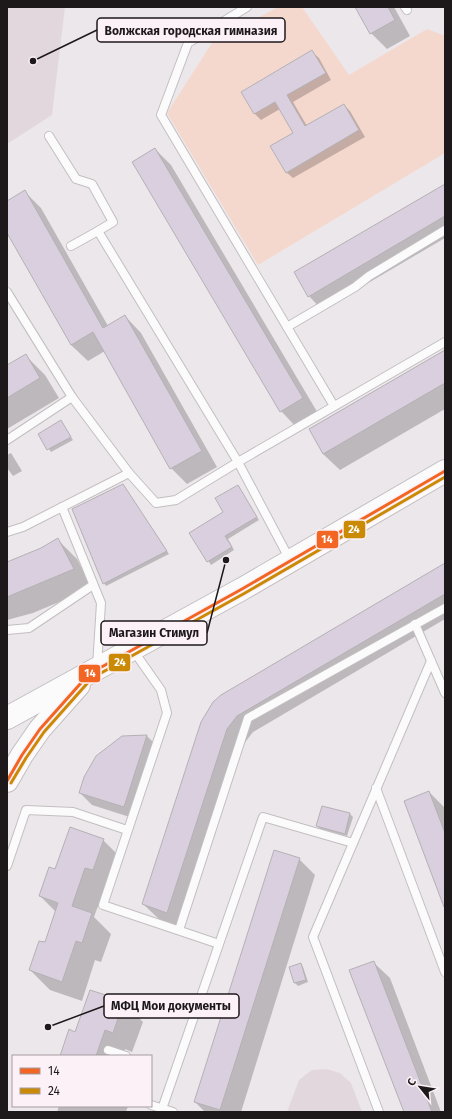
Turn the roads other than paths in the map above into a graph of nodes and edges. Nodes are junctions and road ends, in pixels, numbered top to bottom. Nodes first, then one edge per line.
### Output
1 (247, 7) edge
2 (48, 136) dead end
3 (445, 230) edge
4 (98, 231) junction
5 (71, 246) dead end
6 (7, 292) edge
7 (287, 327) junction
8 (445, 342) edge
9 (72, 398) junction
10 (334, 406) junction
11 (7, 440) edge
12 (238, 462) junction
13 (445, 470) edge
14 (129, 473) junction
15 (62, 507) junction
16 (7, 532) edge
17 (291, 561) junction
18 (94, 585) junction
19 (445, 608) edge
20 (415, 624) junction
21 (7, 630) edge
22 (133, 650) junction
23 (431, 661) junction
24 (93, 672) junction
25 (445, 692) edge
26 (7, 718) edge
27 (7, 781) edge
28 (376, 788) junction
29 (127, 830) junction
30 (353, 843) junction
31 (7, 866) edge
32 (178, 930) junction
33 (219, 944) junction
34 (445, 972) edge
35 (108, 1050) dead end
36 (123, 1055) edge
37 (152, 1105) edge
38 (162, 1109) junction
39 (172, 1112) edge
40 (379, 1112) edge

1 - 7 lane
2 - 4 lane
3 - 7 lane
4 - 5 lane
4 - 12 lane
6 - 9 lane
7 - 10 lane
8 - 10 lane
9 - 11 lane
9 - 14 lane
10 - 12 lane
12 - 14 lane
12 - 17 lane
13 - 17 street
14 - 15 lane
15 - 16 lane
15 - 18 lane
17 - 22 street
18 - 21 lane
18 - 24 lane
19 - 20 lane
20 - 23 lane
20 - 32 lane
22 - 24 street
22 - 29 lane
23 - 25 lane
23 - 28 lane
24 - 26 street
24 - 27 street
28 - 30 lane
28 - 34 lane
29 - 31 lane
29 - 32 lane
30 - 33 lane
30 - 40 lane
32 - 33 lane
33 - 38 lane
35 - 36 lane
37 - 38 lane
38 - 39 lane

